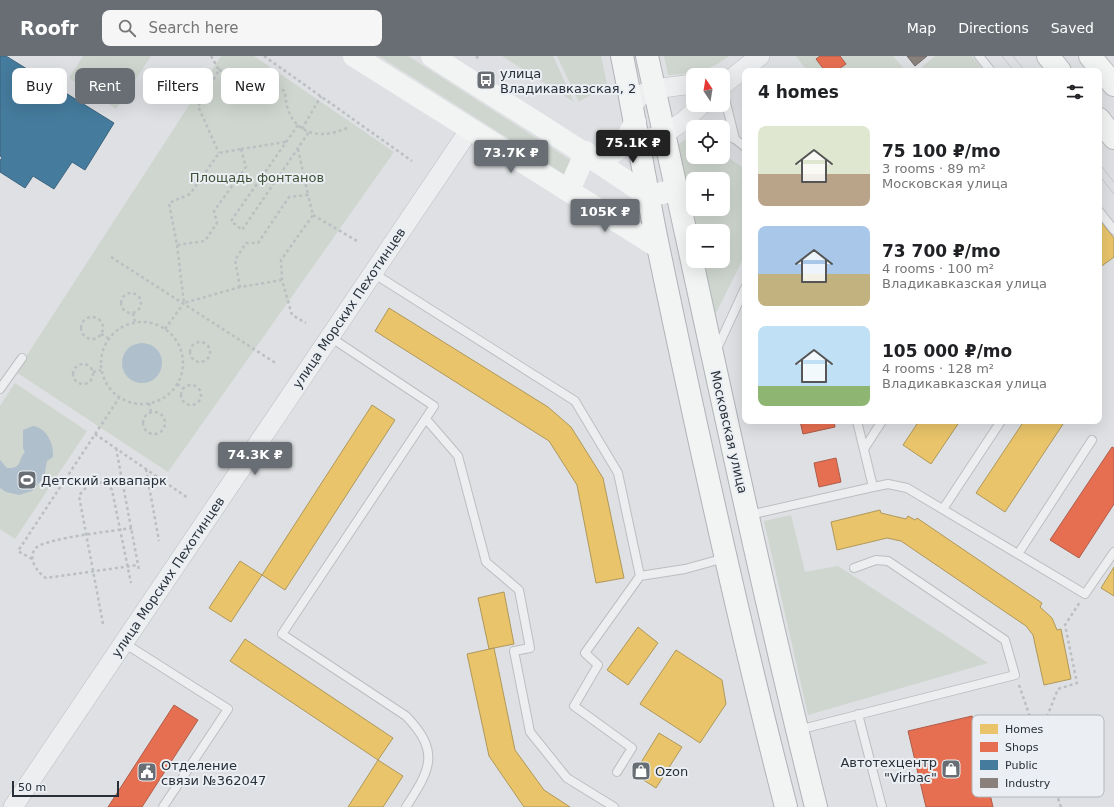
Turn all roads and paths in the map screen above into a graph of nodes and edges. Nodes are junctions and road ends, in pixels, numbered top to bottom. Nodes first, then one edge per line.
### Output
1 (211, 56) edge
2 (264, 56) edge
3 (354, 56) edge
4 (432, 56) edge
5 (622, 56) edge
6 (647, 56) edge
7 (979, 56) edge
8 (1048, 56) edge
9 (1090, 56) edge
10 (753, 62) edge
11 (989, 68) edge
12 (1058, 68) edge
13 (1100, 68) edge
14 (220, 70) junction
15 (742, 70) edge
16 (1102, 71) edge
17 (730, 72) edge
18 (730, 80) edge
19 (686, 85) edge
20 (1114, 86) edge
21 (654, 89) junction
22 (321, 96) junction
23 (694, 112) edge
24 (728, 112) edge
25 (685, 120) joint
26 (635, 123) junction
27 (1102, 123) edge
28 (298, 125) junction
29 (347, 128) dead end
30 (302, 129) junction
31 (470, 129) junction
32 (309, 132) junction
33 (664, 134) junction
34 (730, 137) edge
35 (1114, 138) edge
36 (735, 139) junction
37 (286, 142) junction
38 (742, 145) edge
39 (298, 148) junction
40 (241, 150) junction
41 (219, 153) junction
42 (591, 156) junction
43 (412, 161) dead end
44 (569, 190) junction
45 (676, 190) junction
46 (308, 195) junction
47 (648, 196) junction
48 (313, 215) junction
49 (1102, 215) edge
50 (1114, 230) edge
51 (357, 241) dead end
52 (177, 245) junction
53 (658, 246) junction
54 (111, 257) dead end
55 (373, 273) junction
56 (282, 280) junction
57 (240, 287) junction
58 (742, 295) edge
59 (184, 303) junction
60 (133, 313) junction
61 (134, 322) junction
62 (306, 323) dead end
63 (165, 329) junction
64 (101, 334) junction
65 (330, 337) junction
66 (108, 338) junction
67 (190, 353) junction
68 (182, 354) junction
69 (22, 358) dead end
70 (713, 359) junction
71 (277, 364) dead end
72 (101, 370) junction
73 (93, 372) junction
74 (178, 384) junction
75 (0, 389) edge
76 (184, 389) junction
77 (119, 397) junction
78 (149, 403) junction
79 (151, 412) junction
80 (426, 419) junction
81 (858, 424) edge
82 (880, 424) edge
83 (1000, 424) edge
84 (95, 434) junction
85 (1092, 440) dead end
86 (116, 448) junction
87 (864, 449) junction
88 (146, 469) junction
89 (873, 487) junction
90 (188, 498) dead end
91 (943, 509) junction
92 (748, 515) junction
93 (132, 528) junction
94 (120, 530) junction
95 (87, 536) junction
96 (159, 540) dead end
97 (1114, 552) edge
98 (1018, 554) junction
99 (726, 558) junction
100 (32, 559) junction
101 (138, 565) junction
102 (127, 566) junction
103 (854, 568) dead end
104 (139, 570) dead end
105 (93, 572) junction
106 (640, 576) junction
107 (131, 583) dead end
108 (1085, 594) junction
109 (103, 624) dead end
110 (124, 643) junction
111 (1015, 675) junction
112 (858, 714) junction
113 (1029, 715) edge
114 (1048, 715) edge
115 (796, 731) junction
116 (617, 772) dead end
117 (1058, 797) edge
118 (13, 807) edge
119 (163, 807) edge
120 (406, 807) edge
121 (614, 807) edge
122 (786, 807) edge
123 (816, 807) edge
124 (882, 807) edge
125 (1061, 807) edge

1 - 14 path
2 - 22 path
3 - 31 main road
4 - 42 main road
5 - 26 main road
6 - 21 main road, Московская улица
7 - 11 lane
8 - 12 main road
9 - 13 main road
10 - 17 street
14 - 28 path
14 - 41 path
15 - 18 street
16 - 20 main road
19 - 21 street
21 - 26 street
21 - 33 main road, Московская улица
22 - 30 path
22 - 43 path
23 - 25 street
24 - 36 lane
25 - 33 street
26 - 33 street
26 - 42 main road
26 - 47 main road
27 - 35 main road
28 - 30 path
28 - 37 path
29 - 32 path
30 - 32 path
31 - 44 main road
31 - 55 street, улица Морских Пехотинцев
32 - 39 path
33 - 45 main road, Московская улица
34 - 36 lane
36 - 38 lane
37 - 39 path
37 - 40 path
39 - 46 path
40 - 41 path
40 - 52 path
41 - 52 path
42 - 44 main road
42 - 47 main road
44 - 53 main road
45 - 47 main road
45 - 70 main road, Московская улица
46 - 48 path
46 - 57 path
47 - 53 main road
48 - 51 path
48 - 56 path
49 - 50 lane
52 - 59 path
53 - 99 main road
54 - 59 path
55 - 65 street, улица Морских Пехотинцев
55 - 106 lane
56 - 57 path
56 - 62 path
57 - 59 path
58 - 70 lane
59 - 63 path
59 - 71 path
60 - 60 path
60 - 61 path
61 - 63 path
61 - 66 path
63 - 68 path
64 - 64 path
64 - 66 path
65 - 80 lane
65 - 110 street, улица Морских Пехотинцев
66 - 72 path
67 - 67 path
67 - 68 path
68 - 74 path
69 - 75 lane
70 - 92 main road, Московская улица
72 - 73 path
72 - 77 path
73 - 73 path
74 - 76 path
74 - 78 path
76 - 76 path
77 - 78 path
77 - 84 path
78 - 79 path
79 - 79 path
80 - 120 lane
80 - 121 lane
81 - 87 lane
82 - 87 lane
83 - 91 lane
84 - 86 path
84 - 100 path
85 - 98 lane
86 - 88 path
86 - 93 path
87 - 89 lane
88 - 90 path
88 - 96 path
89 - 91 lane
89 - 92 lane
91 - 98 lane
92 - 115 main road, Московская улица
93 - 94 path
93 - 101 path
94 - 95 path
94 - 95 path
94 - 102 path
95 - 100 path
95 - 105 path
97 - 108 lane
98 - 108 lane
99 - 106 lane
99 - 122 main road
100 - 105 path
101 - 102 path
101 - 104 path
102 - 105 path
102 - 107 path
103 - 111 lane
105 - 109 path
106 - 116 lane
108 - 114 path
110 - 118 street, улица Морских Пехотинцев
110 - 119 lane
111 - 112 lane
111 - 113 path
112 - 115 lane
112 - 124 lane
115 - 123 main road, Московская улица
117 - 125 path

